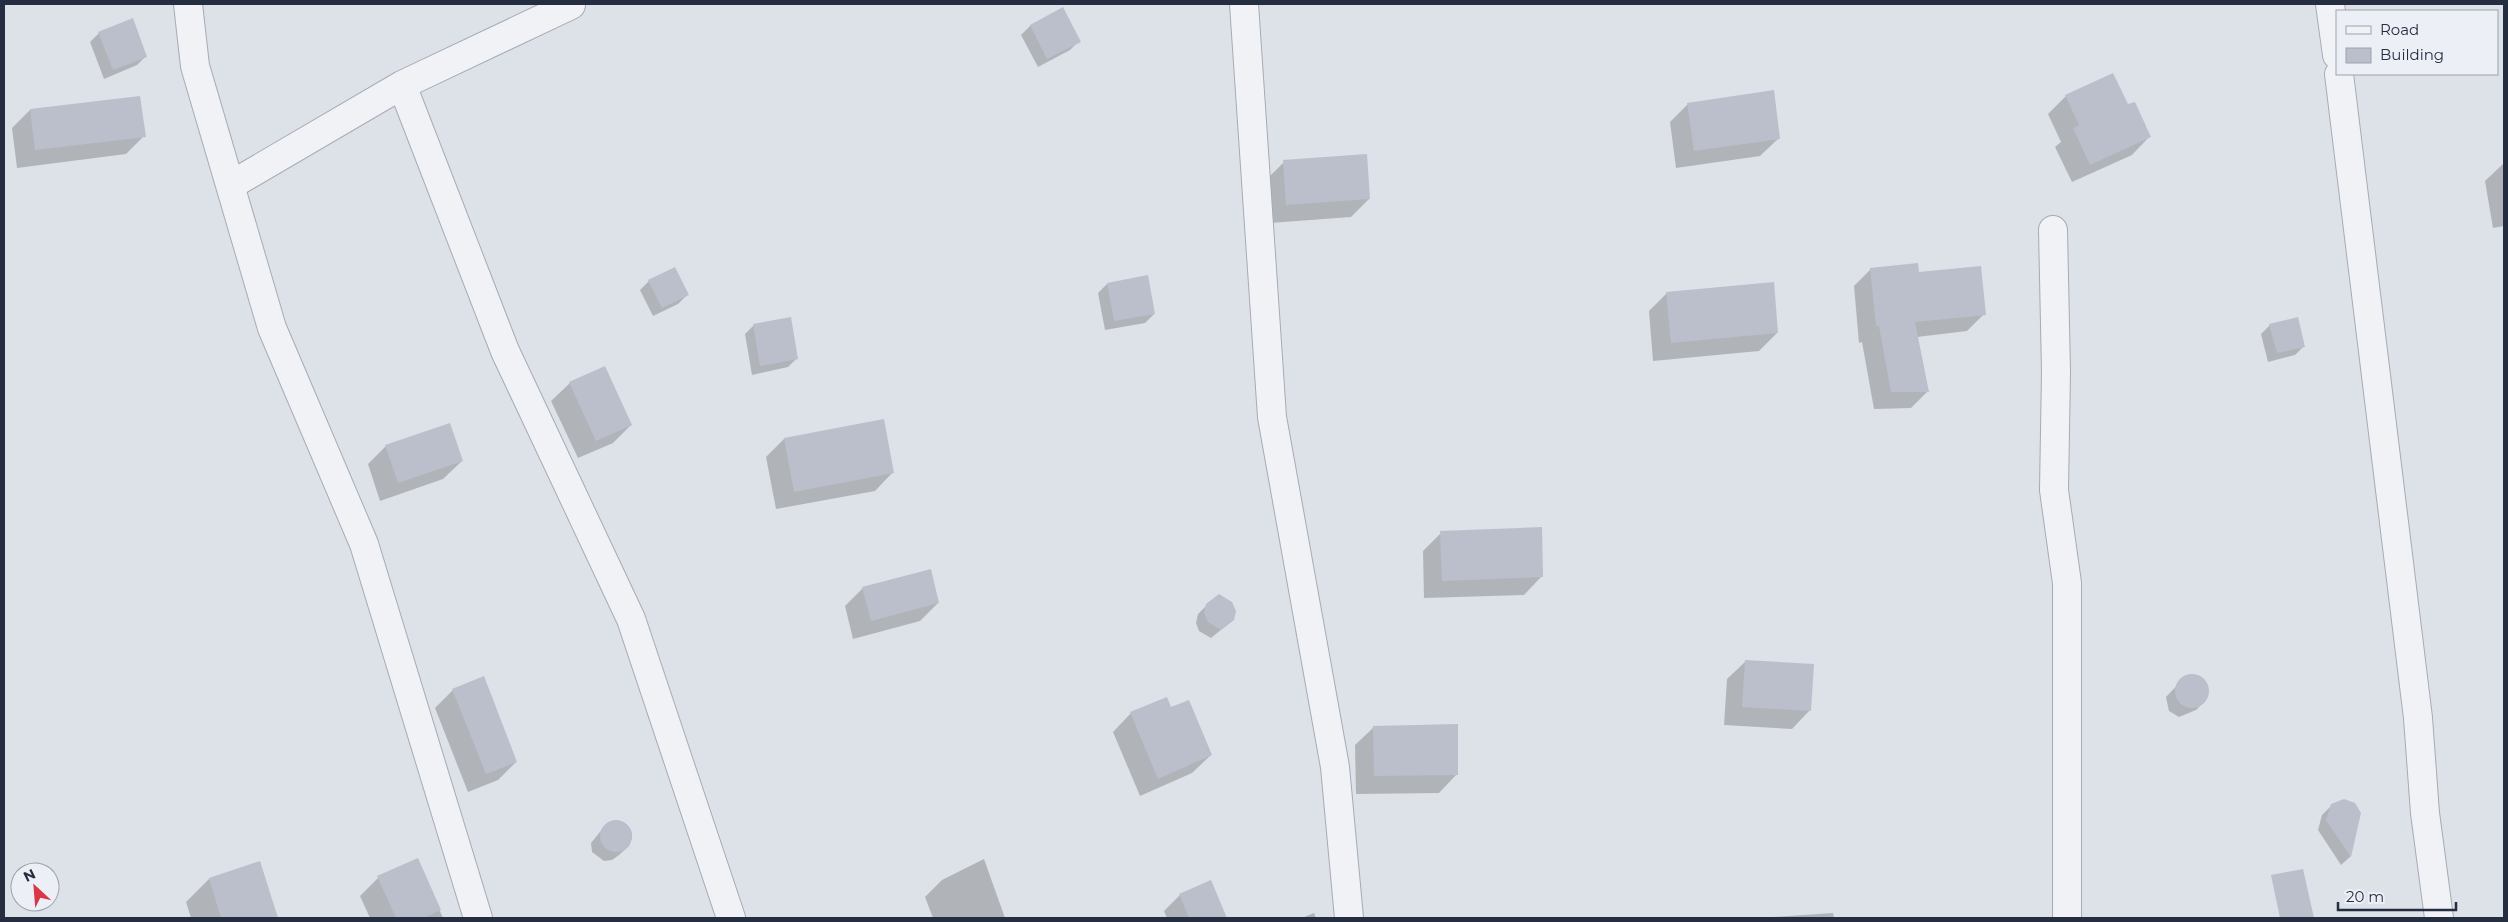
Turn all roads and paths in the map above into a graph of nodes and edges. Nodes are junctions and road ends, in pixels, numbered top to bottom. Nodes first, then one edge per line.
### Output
1 (188, 4) edge
2 (1244, 4) edge
3 (2330, 4) edge
4 (571, 5) dead end
5 (2336, 48) edge
6 (2339, 75) edge
7 (402, 85) junction
8 (231, 185) junction
9 (2053, 230) dead end
10 (478, 918) edge
11 (731, 918) edge
12 (1349, 918) edge
13 (2067, 918) edge
14 (2439, 918) edge

1 - 8 street
2 - 12 street
3 - 5 street
4 - 7 street
6 - 14 street
7 - 8 street
7 - 11 street
8 - 10 street
9 - 13 street

